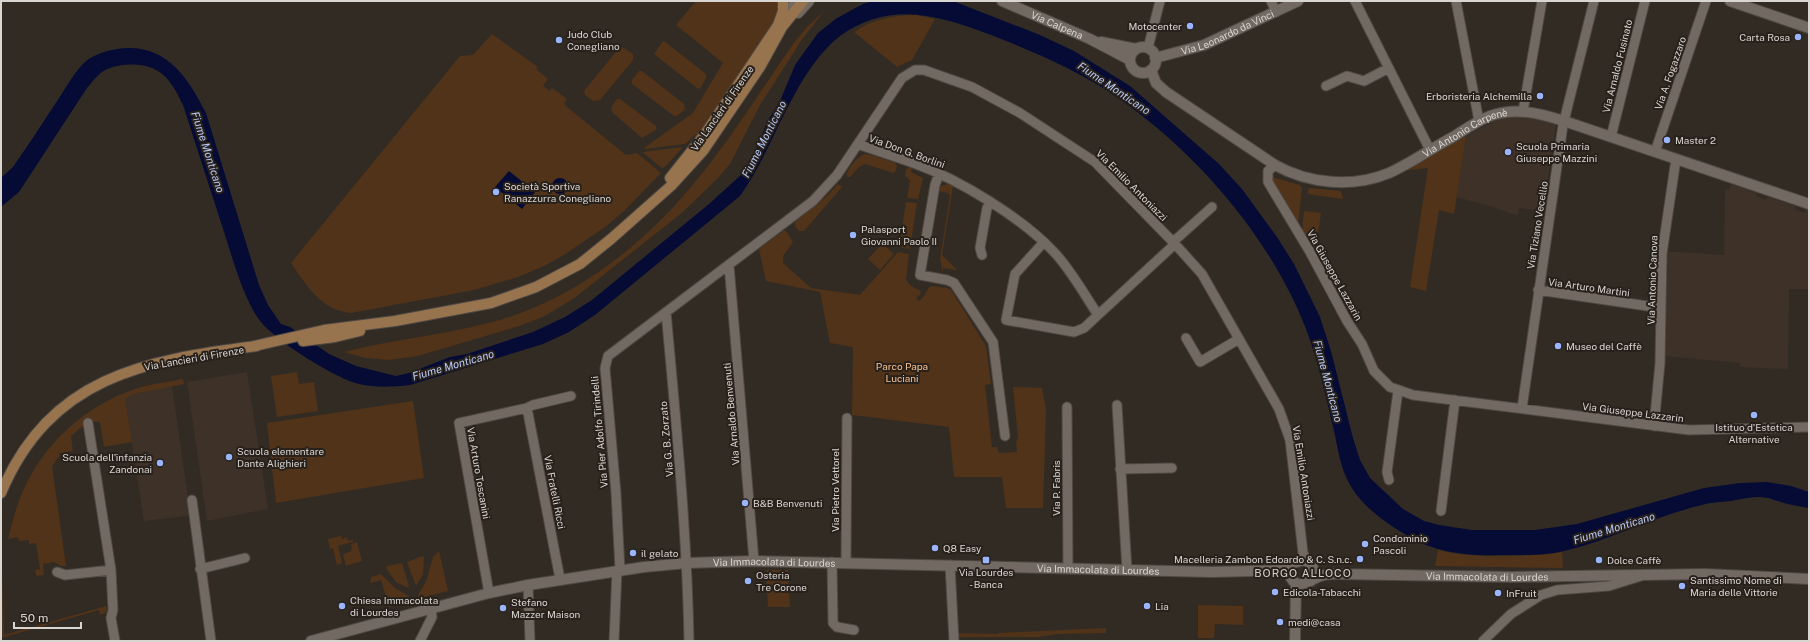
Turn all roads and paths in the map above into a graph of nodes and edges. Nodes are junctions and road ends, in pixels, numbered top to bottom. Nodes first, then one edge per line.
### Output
1 (783, 1) edge
2 (796, 1) edge
3 (804, 1) edge
4 (809, 1) edge
5 (1002, 1) edge
6 (1160, 1) edge
7 (1271, 1) edge
8 (1298, 1) edge
9 (1355, 1) edge
10 (1456, 1) edge
11 (1542, 1) edge
12 (1594, 1) edge
13 (1645, 1) edge
14 (1706, 1) edge
15 (1730, 1) edge
16 (1276, 12) junction
17 (778, 25) junction
18 (1809, 28) edge
19 (1090, 39) junction
20 (1148, 48) junction
21 (1136, 49) junction
22 (1155, 58) junction
23 (1130, 60) junction
24 (760, 67) junction
25 (1389, 68) junction
26 (1151, 70) junction
27 (1326, 86) dead end
28 (1522, 111) junction
29 (1479, 121) junction
30 (1564, 121) junction
31 (1610, 137) junction
32 (858, 144) junction
33 (1430, 150) junction
34 (1655, 152) junction
35 (1676, 159) junction
36 (1275, 165) junction
37 (939, 174) junction
38 (990, 203) junction
39 (1809, 204) edge
40 (1212, 207) dead end
41 (643, 211) junction
42 (1044, 242) junction
43 (1174, 243) junction
44 (755, 245) joint
45 (982, 255) dead end
46 (729, 265) junction
47 (1538, 290) junction
48 (1661, 308) junction
49 (666, 312) junction
50 (1098, 315) junction
51 (396, 321) junction
52 (1186, 338) dead end
53 (1239, 338) junction
54 (274, 343) junction
55 (1398, 391) junction
56 (571, 396) dead end
57 (1455, 400) junction
58 (1117, 404) dead end
59 (1066, 407) dead end
60 (527, 408) junction
61 (1522, 408) junction
62 (847, 418) dead end
63 (88, 423) dead end
64 (1654, 426) junction
65 (1809, 427) edge
66 (1005, 436) dead end
67 (1172, 468) dead end
68 (1120, 469) junction
69 (1389, 480) dead end
70 (1, 493) edge
71 (192, 500) dead end
72 (1441, 511) dead end
73 (245, 558) dead end
74 (1306, 560) junction
75 (754, 561) junction
76 (832, 562) junction
77 (846, 562) junction
78 (687, 563) junction
79 (950, 565) junction
80 (1068, 568) junction
81 (200, 569) junction
82 (111, 570) junction
83 (618, 570) junction
84 (1127, 570) junction
85 (57, 572) dead end
86 (1329, 574) junction
87 (1645, 575) junction
88 (1294, 578) junction
89 (560, 579) junction
90 (1809, 579) edge
91 (1310, 581) junction
92 (528, 585) junction
93 (489, 593) junction
94 (431, 608) junction
95 (854, 630) dead end
96 (1295, 640) edge
97 (115, 641) edge
98 (211, 641) edge
99 (311, 641) edge
100 (420, 641) edge
101 (530, 641) edge
102 (614, 641) edge
103 (689, 641) edge
104 (954, 641) edge
105 (1483, 641) edge

1 - 17 main road
2 - 17 street, Via Lancieri di Firenze
3 - 24 main road, Via Lancieri di Firenze
4 - 24 street
5 - 19 street, Via Calpena
6 - 20 street
7 - 16 street
8 - 16 street, Via Leonardo da Vinci
9 - 25 street
10 - 29 street
11 - 28 street
12 - 30 street, Via Tiziano Vecellio
13 - 31 street, Via Arnaldo Fusinato
14 - 34 street, Via A. Fogazzaro
15 - 18 street
16 - 22 street, Via Leonardo da Vinci
17 - 41 main road, Via Lancieri di Firenze
19 - 21 street, Via Calpena
19 - 23 street, Via Calpena
20 - 21 street
20 - 22 street
21 - 23 street
22 - 26 street
23 - 26 street
24 - 41 main road, Via Lancieri di Firenze
25 - 27 street
25 - 33 street
26 - 36 street, Via Antonio Carpenè
28 - 29 street, Via Antonio Carpenè
28 - 30 street, Via Antonio Carpenè
29 - 33 street, Via Antonio Carpenè
30 - 31 street, Via Antonio Carpenè
30 - 47 street, Via Tiziano Vecellio
31 - 34 street, Via Antonio Carpenè
32 - 37 street, Via Don G. Borlini
32 - 43 street, Via Emilio Antoniazzi
32 - 44 street, Via Emilio Antoniazzi
33 - 36 street, Via Antonio Carpenè
34 - 35 street, Via Antonio Carpenè
35 - 39 street, Via Antonio Carpenè
35 - 48 street, Via Antonio Canova
36 - 55 street, Via Giuseppe Lazzarin
37 - 38 street, Via Don G. Borlini
37 - 66 street
38 - 42 street, Via Don G. Borlini
38 - 45 street
40 - 43 street
41 - 51 main road, Via Lancieri di Firenze
42 - 50 street, Via Don G. Borlini
42 - 50 street
43 - 50 street
43 - 53 street, Via Emilio Antoniazzi
44 - 46 street, Via Pier Adolfo Tirindelli
46 - 49 street, Via Pier Adolfo Tirindelli
46 - 75 street, Via Arnaldo Benvenuti
47 - 48 street, Via Arturo Martini
47 - 61 street, Via Tiziano Vecellio
48 - 64 street, Via Antonio Canova
49 - 78 street, Via G. B. Zorzato
49 - 83 street, Via Pier Adolfo Tirindelli
51 - 54 main road, Via Lancieri di Firenze
51 - 54 main road, Via Lancieri di Firenze
52 - 53 street
53 - 74 street, Via Emilio Antoniazzi
54 - 70 main road, Via Lancieri di Firenze
55 - 57 street, Via Giuseppe Lazzarin
55 - 69 street
56 - 60 street, Via Arturo Toscanini
57 - 61 street, Via Giuseppe Lazzarin
57 - 72 street
58 - 68 street
59 - 80 street, Via P. Fabris
60 - 89 street, Via Fratelli Ricci
60 - 93 street, Via Arturo Toscanini
61 - 64 street, Via Giuseppe Lazzarin
62 - 77 street, Via Pietro Vettorel
63 - 82 street
64 - 65 street, Via Giuseppe Lazzarin
67 - 68 street
68 - 84 street
71 - 81 street
73 - 81 street
74 - 86 street, Via Immacolata di Lourdes
74 - 88 street
74 - 91 street
75 - 76 street, Via Immacolata di Lourdes
75 - 78 street, Via Immacolata di Lourdes
76 - 77 street, Via Immacolata di Lourdes
76 - 95 street
77 - 79 street, Via Immacolata di Lourdes
78 - 83 street, Via Immacolata di Lourdes
78 - 103 street, Via G. B. Zorzato
79 - 80 street, Via Immacolata di Lourdes
79 - 104 street
80 - 84 street, Via Immacolata di Lourdes
81 - 98 street
82 - 85 street
82 - 97 street
83 - 89 street, Via Immacolata di Lourdes
83 - 102 street, Via Pier Adolfo Tirindelli
84 - 88 street, Via Immacolata di Lourdes
86 - 87 street, Via Immacolata di Lourdes
86 - 91 street, Via Immacolata di Lourdes
87 - 90 street, Via Immacolata di Lourdes
87 - 105 street
88 - 91 street, Via Immacolata di Lourdes
88 - 96 street
89 - 92 street, Via Immacolata di Lourdes
92 - 93 street, Via Immacolata di Lourdes
92 - 101 street
93 - 94 street, Via Immacolata di Lourdes
94 - 99 street, Via Immacolata di Lourdes
94 - 100 street

